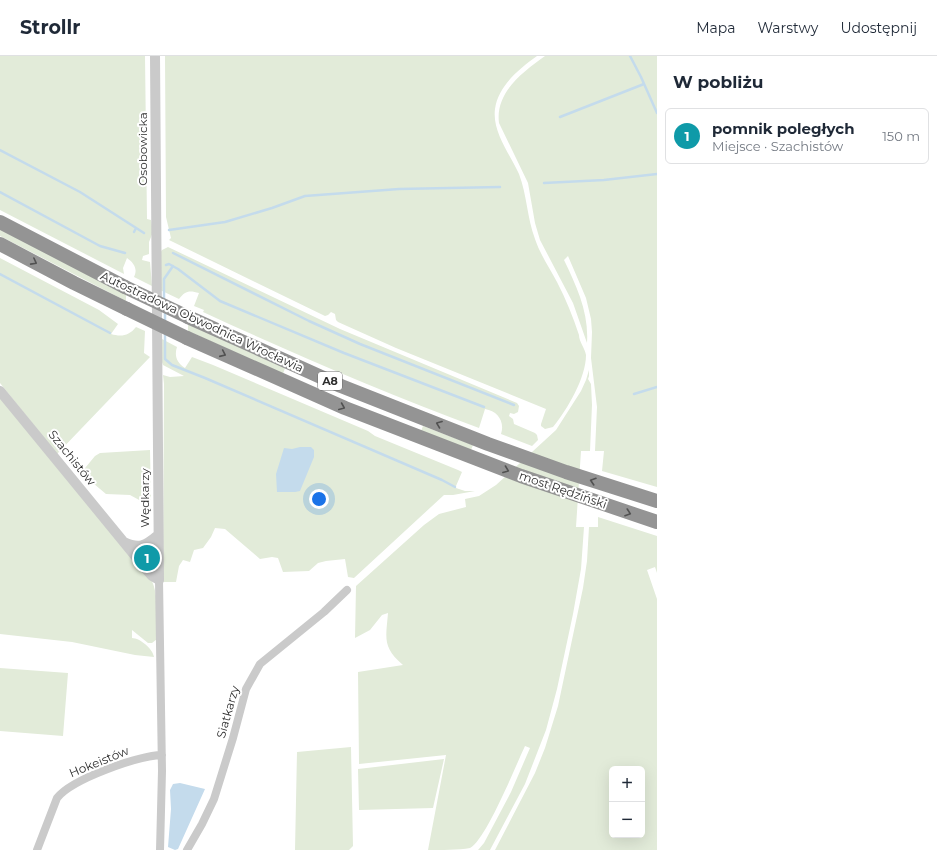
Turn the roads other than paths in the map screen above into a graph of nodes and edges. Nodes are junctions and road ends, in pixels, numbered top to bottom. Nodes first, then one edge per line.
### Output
1 (155, 56) edge
2 (0, 222) edge
3 (156, 243) joint
4 (0, 244) edge
5 (0, 391) edge
6 (475, 439) joint
7 (469, 456) joint
8 (657, 501) edge
9 (657, 522) edge
10 (158, 536) junction
11 (124, 542) junction
12 (159, 580) junction
13 (347, 590) dead end
14 (162, 755) junction
15 (38, 850) edge
16 (160, 850) edge
17 (187, 850) edge

1 - 3 street, Osobowicka
6 -> 2 highway, Autostradowa Obwodnica Wrocławia / A8, bridge
3 - 10 street, Wędkarzy
4 -> 7 highway, Autostradowa Obwodnica Wrocławia / A8, bridge
5 - 11 street, Szachistów
8 -> 6 highway, most Rędziński / A8
7 -> 9 highway, most Rędziński / A8
10 - 11 street
10 - 12 street, Wędkarzy
11 - 12 street, Szachistów
12 - 14 street, Wędkarzy
13 - 17 street, Siatkarzy
14 - 15 street, Hokeistów
14 - 16 street, Wędkarzy

